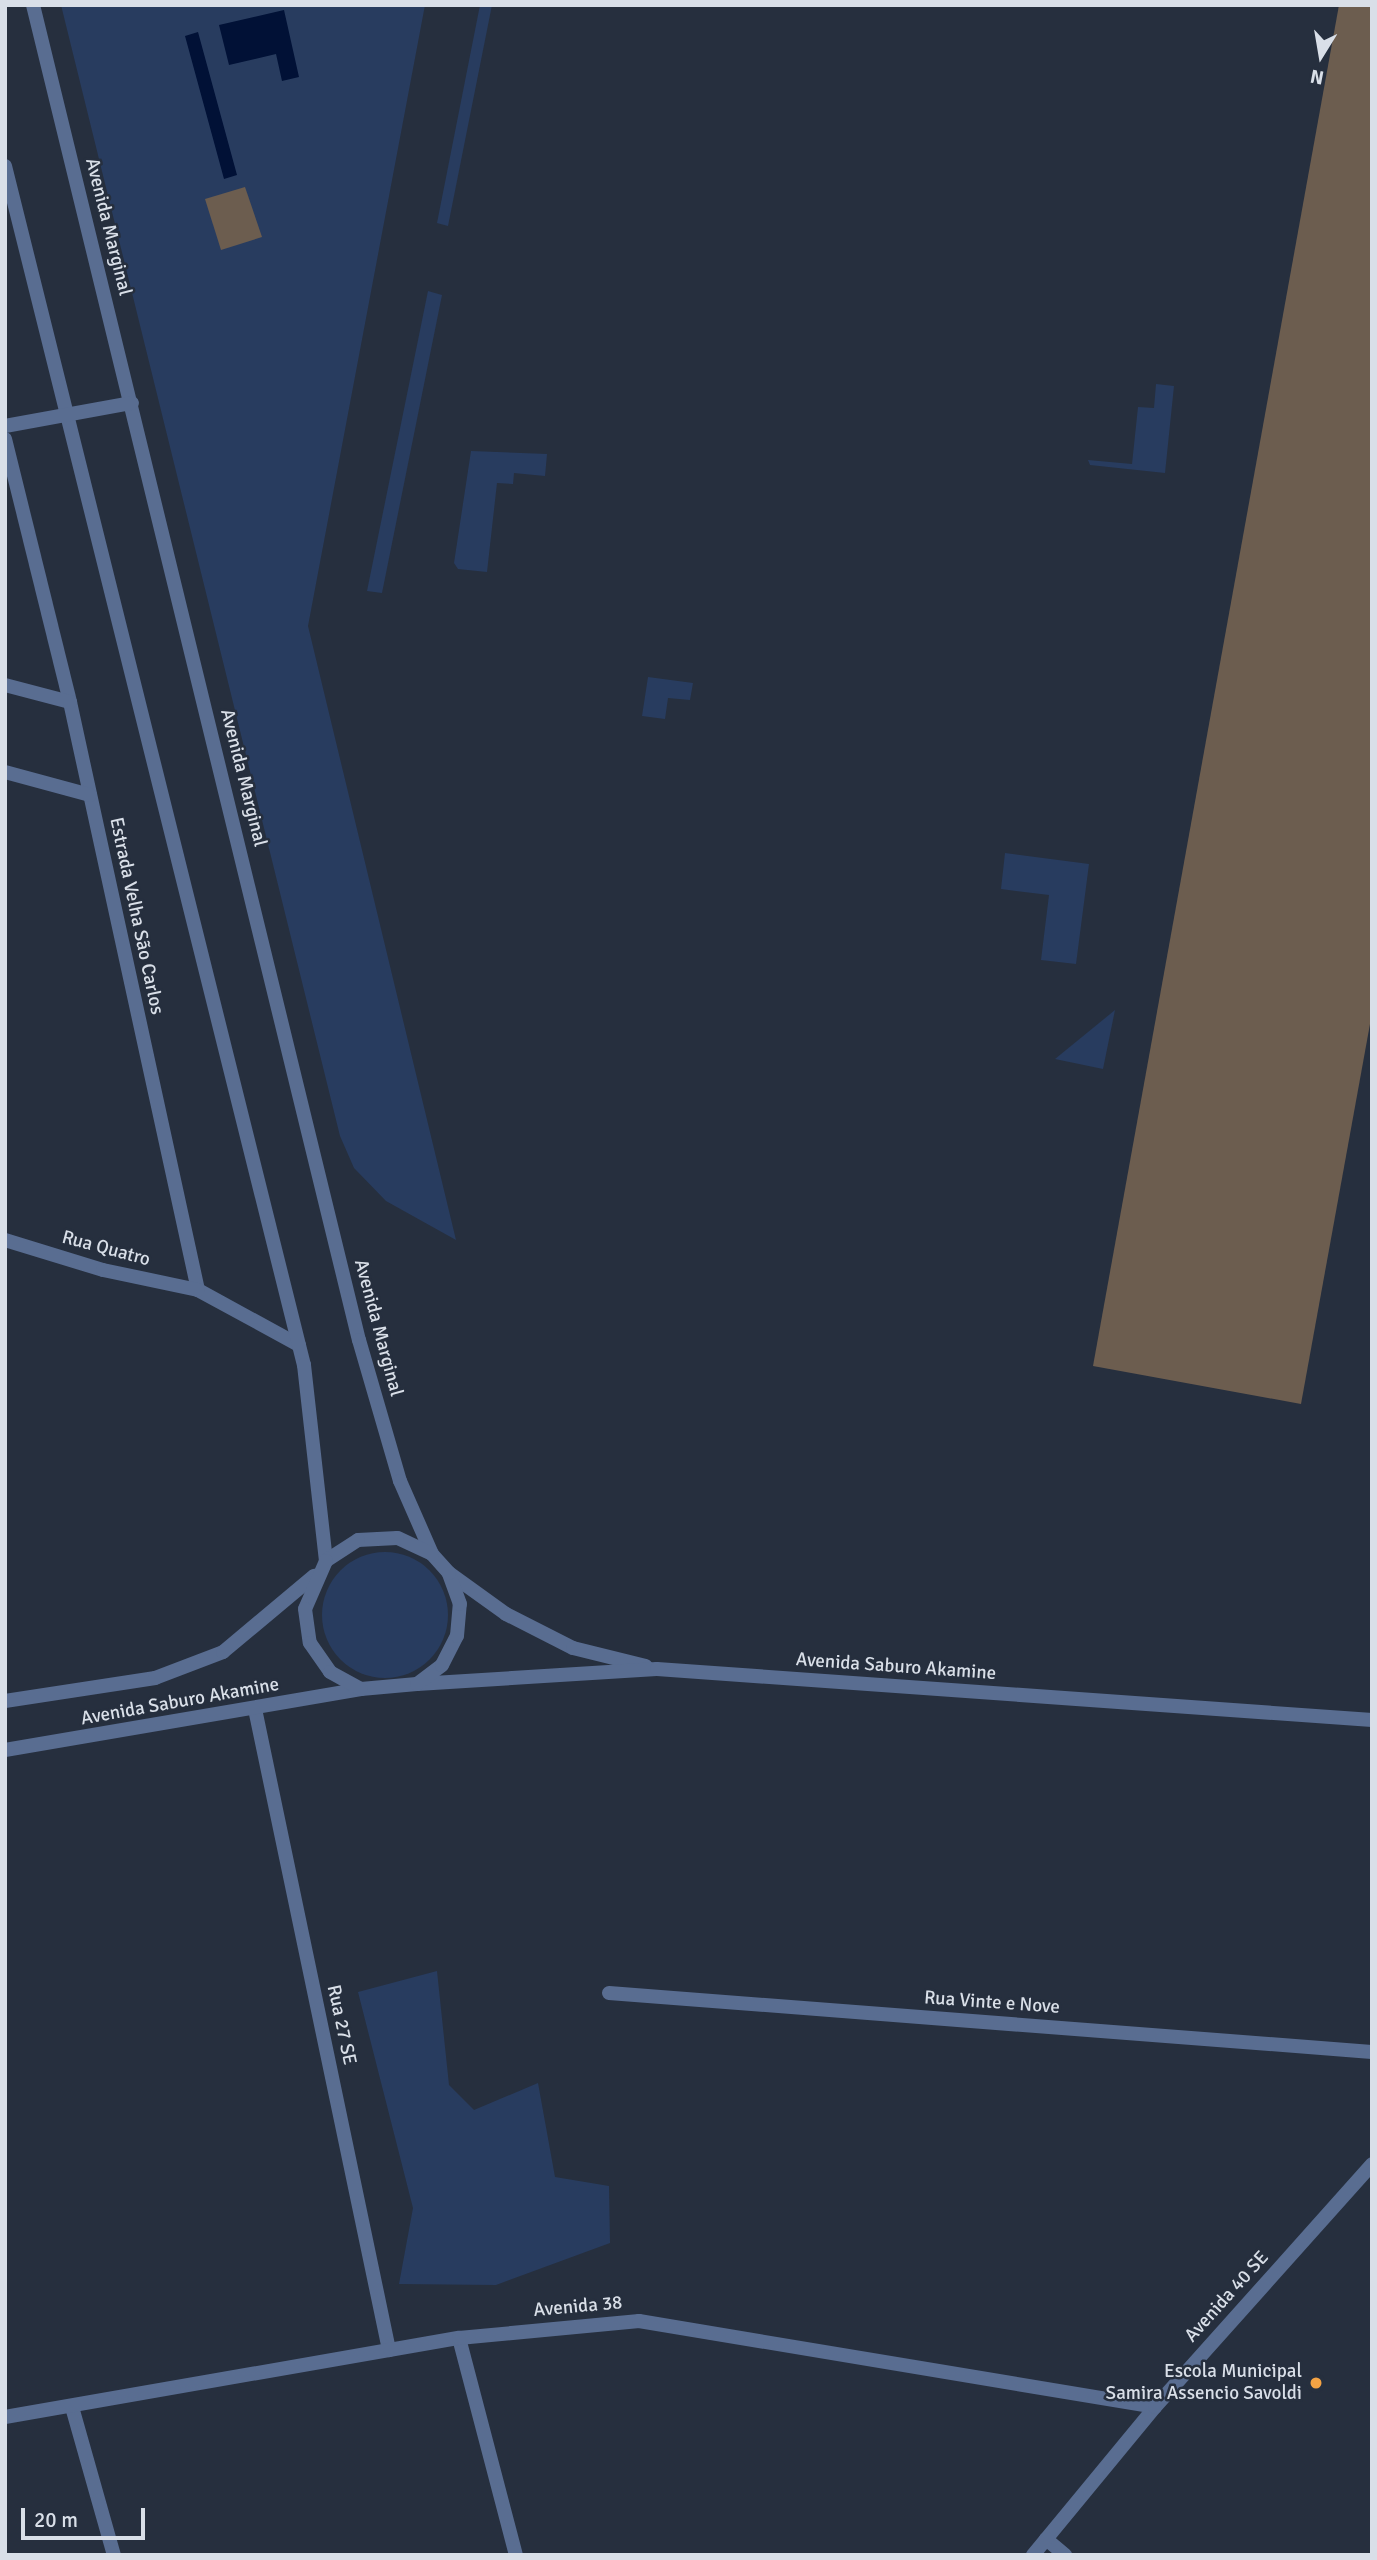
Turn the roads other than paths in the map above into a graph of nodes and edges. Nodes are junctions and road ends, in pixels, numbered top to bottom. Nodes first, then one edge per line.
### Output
1 (33, 5) edge
2 (5, 166) edge
3 (132, 403) junction
4 (65, 412) junction
5 (5, 426) edge
6 (5, 439) edge
7 (5, 685) edge
8 (70, 702) junction
9 (5, 772) edge
10 (90, 795) junction
11 (5, 1240) edge
12 (198, 1290) junction
13 (299, 1345) junction
14 (432, 1554) junction
15 (326, 1561) junction
16 (449, 1573) junction
17 (315, 1575) junction
18 (657, 1669) junction
19 (417, 1684) junction
20 (361, 1689) junction
21 (5, 1702) edge
22 (255, 1709) junction
23 (1372, 1720) edge
24 (5, 1750) edge
25 (609, 1993) dead end
26 (1372, 2052) edge
27 (1372, 2164) edge
28 (459, 2338) junction
29 (389, 2350) junction
30 (72, 2407) junction
31 (1155, 2407) junction
32 (5, 2417) edge
33 (1046, 2539) junction
34 (114, 2555) edge
35 (516, 2555) edge
36 (1032, 2555) edge
37 (1065, 2555) edge

1 - 3 street, Avenida Marginal
2 - 4 street
3 - 4 street
3 - 14 street, Avenida Marginal
4 - 5 street
4 - 13 street
6 - 8 street, Estrada Velha São Carlos
7 - 8 street
8 - 10 street, Estrada Velha São Carlos
9 - 10 street
10 - 12 street, Estrada Velha São Carlos
11 - 12 street, Rua Quatro
12 - 13 street
13 - 15 street
14 - 15 street
14 - 16 street
15 - 17 street
16 - 18 street
16 - 19 street
17 - 20 street
17 - 21 street, Avenida Saburo Akamine
18 - 19 street, Avenida Saburo Akamine
18 - 23 street, Avenida Saburo Akamine
19 - 20 street
20 - 22 street, Avenida Saburo Akamine
22 - 24 street, Avenida Saburo Akamine
22 - 29 street, Rua 27 SE
25 - 26 street, Rua Vinte e Nove
27 - 31 street, Avenida 40 SE
28 - 29 street, Avenida 38
28 - 31 street, Avenida 38
28 - 35 street
29 - 30 street, Avenida 38
30 - 32 street, Avenida 38
30 - 34 street
31 - 33 street, Avenida 40 SE
33 - 36 street, Avenida 40 SE
33 - 37 street

